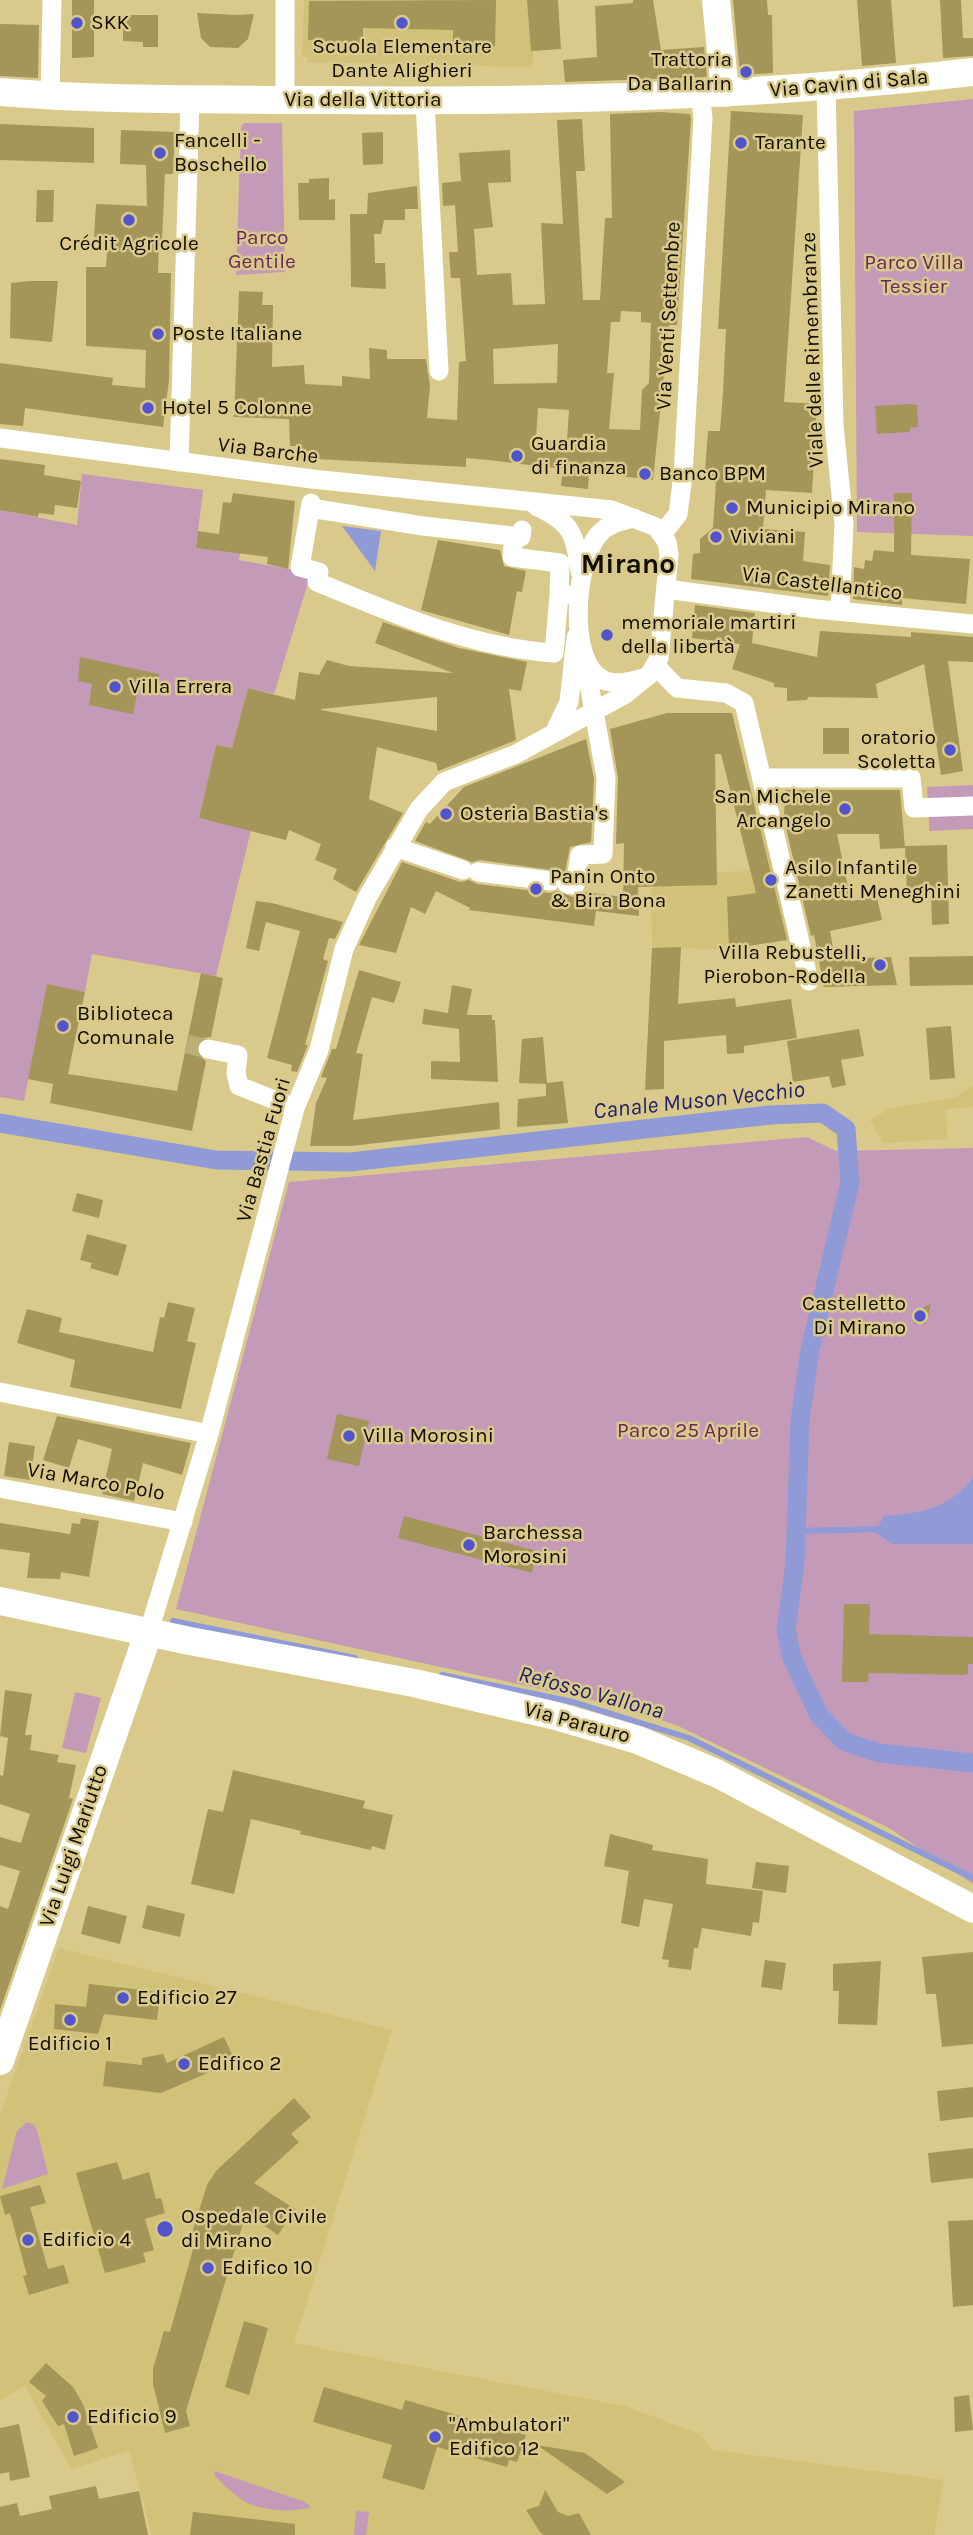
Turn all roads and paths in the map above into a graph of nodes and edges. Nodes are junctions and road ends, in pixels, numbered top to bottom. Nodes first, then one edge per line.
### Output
1 (52, 0) edge
2 (285, 0) edge
3 (716, 0) edge
4 (973, 72) edge
5 (826, 87) junction
6 (0, 92) edge
7 (713, 94) junction
8 (50, 96) junction
9 (285, 100) junction
10 (191, 101) junction
11 (425, 101) junction
12 (439, 371) dead end
13 (0, 438) edge
14 (179, 462) junction
15 (532, 504) junction
16 (634, 518) junction
17 (663, 533) junction
18 (666, 589) junction
19 (570, 590) junction
20 (840, 611) junction
21 (973, 624) edge
22 (579, 626) junction
23 (585, 662) junction
24 (651, 672) junction
25 (593, 710) junction
26 (556, 730) junction
27 (763, 778) junction
28 (973, 806) edge
29 (395, 848) junction
30 (809, 981) dead end
31 (208, 1049) tunnel mouth
32 (295, 1108) junction
33 (0, 1392) edge
34 (209, 1434) junction
35 (0, 1488) edge
36 (183, 1522) junction
37 (0, 1601) edge
38 (149, 1631) junction
39 (973, 1909) edge
40 (0, 2061) edge

1 - 8 street
2 - 9 street
3 - 7 main road
4 - 5 main road, Via Cavin di Sala
5 - 7 main road, Via Cavin di Sala
5 - 20 street, Viale delle Rimembranze
6 - 8 main road, Via della Vittoria
7 - 11 main road, Via della Vittoria
7 - 17 street, Via Venti Settembre
8 - 10 main road, Via della Vittoria
9 - 10 main road, Via della Vittoria
9 - 11 main road, Via della Vittoria
10 - 14 street
11 - 12 street
13 - 14 street, Via Barche
14 - 15 street, Via Barche
15 - 16 street, Via Barche
15 - 19 street, Via Barche
16 - 17 street, Via Barche
16 - 19 street
17 - 18 street
18 - 20 street, Via Castellantico
18 - 24 street
19 - 19 street
19 - 22 street
20 - 21 street, Via Castellantico
22 - 23 street
22 - 26 street
23 - 24 street
23 - 25 street
24 - 25 street, Via Bastia Fuori
24 - 27 street
25 - 26 street, Via Bastia Fuori
25 - 29 street
26 - 29 street, Via Bastia Fuori
27 - 28 street
27 - 30 street
29 - 32 street, Via Bastia Fuori
31 - 32 street
32 - 34 street, Via Bastia Fuori
33 - 34 street
34 - 36 street, Via Bastia Fuori
35 - 36 street, Via Marco Polo
36 - 38 street, Via Bastia Fuori
37 - 38 main road, Via Parauro
38 - 39 main road, Via Parauro
38 - 40 main road, Via Luigi Mariutto

